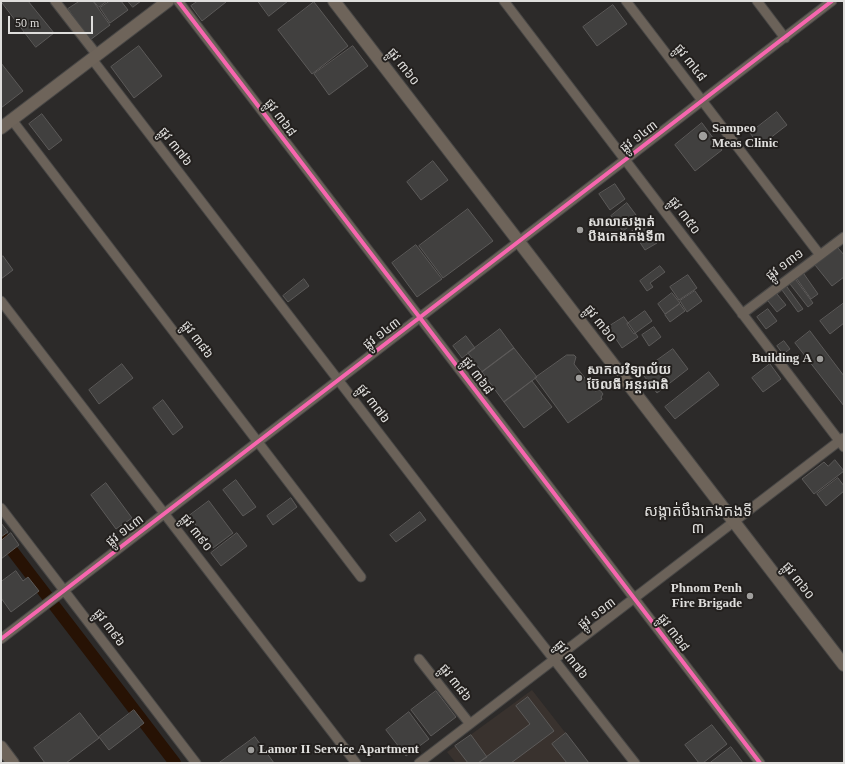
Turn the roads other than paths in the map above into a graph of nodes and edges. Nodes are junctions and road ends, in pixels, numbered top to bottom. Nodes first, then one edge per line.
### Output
1 (55, 1) edge
2 (168, 1) edge
3 (178, 1) edge
4 (334, 1) edge
5 (504, 1) edge
6 (626, 1) edge
7 (757, 1) edge
8 (832, 1) edge
9 (785, 38) junction
10 (94, 57) junction
11 (702, 101) junction
12 (12, 120) junction
13 (1, 128) edge
14 (625, 160) junction
15 (844, 237) edge
16 (519, 241) junction
17 (820, 255) junction
18 (1, 301) edge
19 (742, 314) junction
20 (420, 318) junction
21 (338, 380) junction
22 (258, 442) junction
23 (842, 442) edge
24 (1, 508) edge
25 (164, 513) junction
26 (734, 522) junction
27 (361, 577) dead end
28 (64, 590) junction
29 (634, 598) junction
30 (1, 639) edge
31 (419, 658) dead end
32 (554, 660) junction
33 (844, 665) edge
34 (470, 724) junction
35 (1, 747) edge
36 (13, 763) edge
37 (196, 763) edge
38 (356, 763) edge
39 (419, 763) edge
40 (635, 763) edge
41 (760, 763) edge

1 - 10 street, ផ្លូវ ៣៧៦
2 - 10 street
3 - 20 street, ផ្លូវ ៣៦៨
4 - 16 street, ផ្លូវ ៣៦០
5 - 14 street, ផ្លូវ ៣៥០
6 - 11 street, ផ្លូវ ៣៤៨
7 - 9 street
8 - 9 street, ផ្លូវ ១៤៣
9 - 11 street, ផ្លូវ ១៤៣
10 - 12 street
10 - 21 street, ផ្លូវ ៣៧៦
11 - 14 street, ផ្លូវ ១៤៣
11 - 17 street, ផ្លូវ ៣៤៨
12 - 13 street
12 - 22 street, ផ្លូវ ៣៨៦
14 - 16 street, ផ្លូវ ១៤៣
14 - 19 street, ផ្លូវ ៣៥០
15 - 17 street, ផ្លូវ ១៣១
16 - 20 street, ផ្លូវ ១៤៣
16 - 26 street, ផ្លូវ ៣៦០
17 - 19 street, ផ្លូវ ១៣១
18 - 25 street, ផ្លូវ ៣៩០
19 - 23 street, ផ្លូវ ៣៥០
20 - 21 street, ផ្លូវ ១៤៣
20 - 29 street, ផ្លូវ ៣៦៨
21 - 22 street, ផ្លូវ ១៤៣
21 - 32 street, ផ្លូវ ៣៧៦
22 - 25 street, ផ្លូវ ១៤៣
22 - 27 street, ផ្លូវ ៣៨៦
23 - 26 street, ផ្លូវ ១១៣
24 - 28 street, ផ្លូវ ៣៩៦
25 - 28 street, ផ្លូវ ១៤៣
25 - 38 street, ផ្លូវ ៣៩០
26 - 29 street, ផ្លូវ ១១៣
26 - 33 street, ផ្លូវ ៣៦០
28 - 30 street, ផ្លូវ ១៤៣
28 - 37 street, ផ្លូវ ៣៩៦
29 - 32 street, ផ្លូវ ១១៣
29 - 41 street, ផ្លូវ ៣៦៨
31 - 34 street, ផ្លូវ ៣៨៦
32 - 34 street, ផ្លូវ ១១៣
32 - 40 street, ផ្លូវ ៣៧៦
34 - 39 street, ផ្លូវ ១១៣
35 - 36 street

